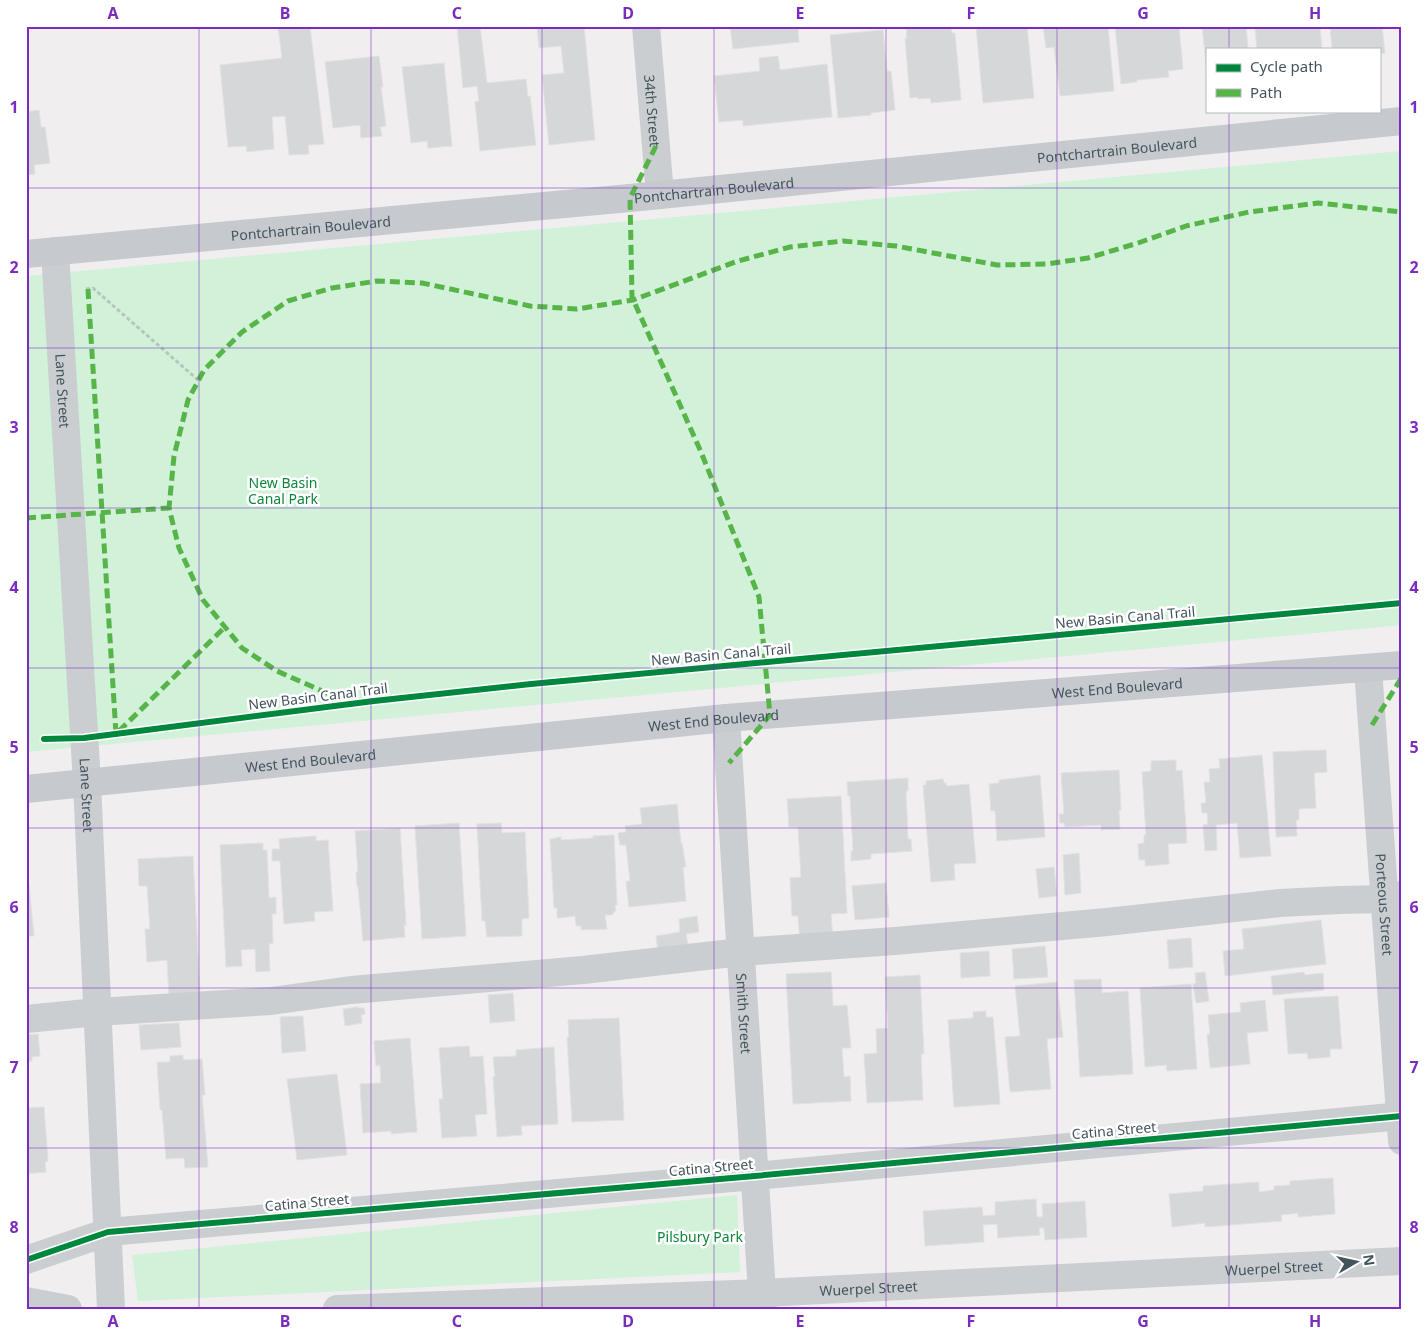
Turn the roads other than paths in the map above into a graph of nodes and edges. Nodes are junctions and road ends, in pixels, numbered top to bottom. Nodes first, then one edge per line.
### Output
1 (646, 26) edge
2 (1402, 121) edge
3 (660, 195) junction
4 (55, 251) junction
5 (26, 254) edge
6 (1402, 665) edge
7 (1368, 669) junction
8 (726, 718) junction
9 (86, 784) junction
10 (26, 789) edge
11 (1393, 897) edge
12 (741, 952) junction
13 (97, 1012) junction
14 (26, 1019) edge
15 (1401, 1124) edge
16 (755, 1176) junction
17 (108, 1232) junction
18 (26, 1260) edge
19 (1402, 1262) edge
20 (26, 1301) edge
21 (762, 1301) edge
22 (68, 1309) edge
23 (111, 1309) edge
24 (337, 1309) edge

1 - 3 street, 34th Street
2 - 3 main road, Pontchartrain Boulevard
3 - 4 main road, Pontchartrain Boulevard
4 - 5 main road, Pontchartrain Boulevard
4 - 9 street, Lane Street
6 - 7 main road, West End Boulevard
7 - 8 main road, West End Boulevard
7 - 11 street, Porteous Street
8 - 9 main road, West End Boulevard
8 - 12 street, Smith Street
9 - 10 main road, West End Boulevard
9 - 13 street, Lane Street
11 - 12 street
11 - 15 street, Porteous Street
12 - 13 street
12 - 16 street, Smith Street
13 - 14 street
13 - 17 street, Lane Street
15 - 16 street, Catina Street
16 - 17 street, Catina Street
16 - 21 street, Smith Street
17 - 18 street, Catina Street
17 - 23 street, Lane Street
19 - 21 street, Wuerpel Street
20 - 22 street
21 - 24 street, Wuerpel Street

